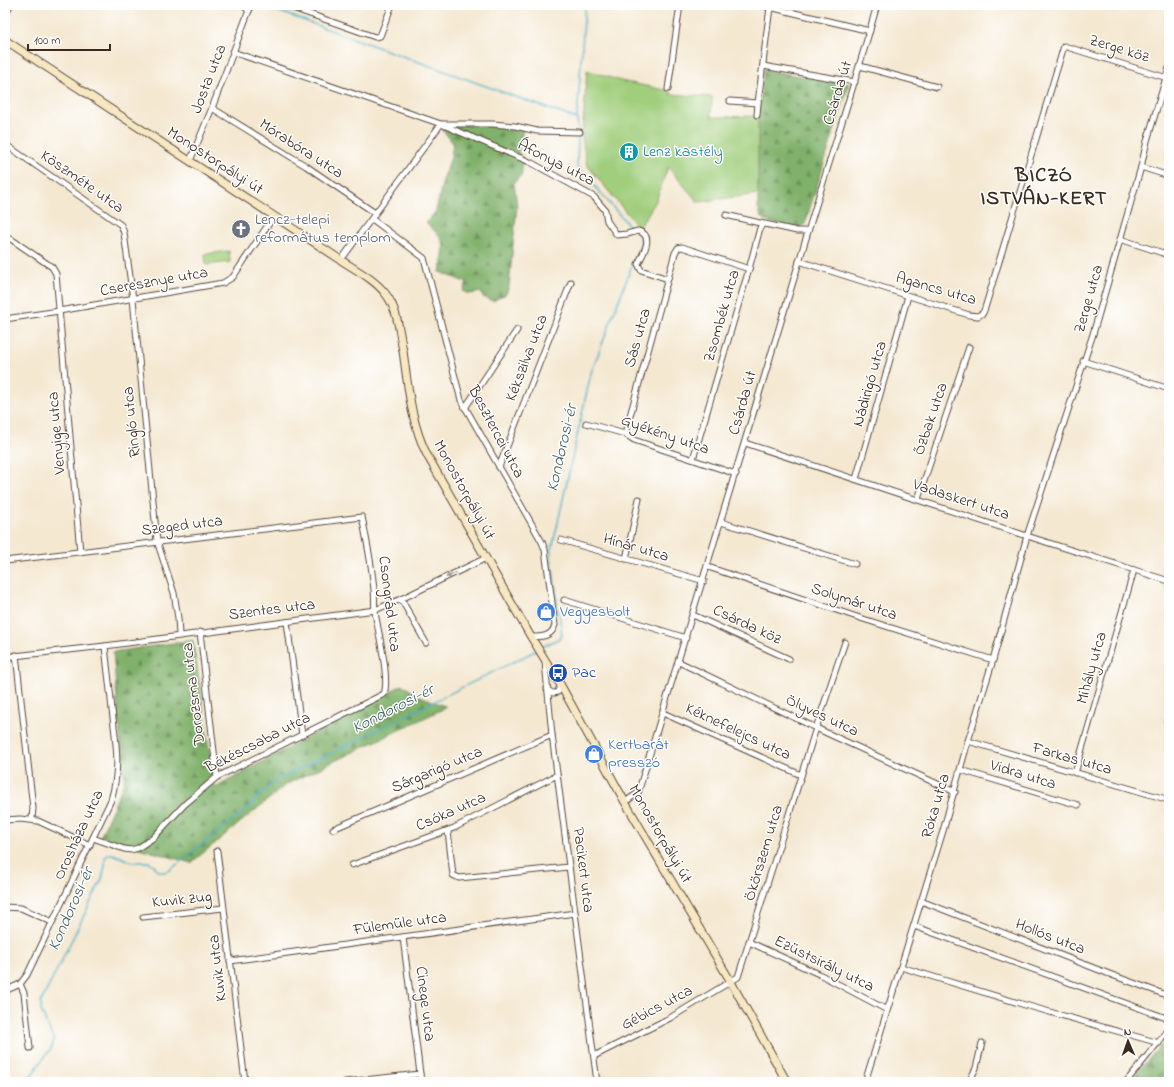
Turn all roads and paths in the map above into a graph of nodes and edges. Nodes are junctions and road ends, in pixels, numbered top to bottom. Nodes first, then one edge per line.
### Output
1 (10, 5) edge
2 (243, 5) edge
3 (251, 5) edge
4 (284, 5) edge
5 (392, 5) edge
6 (680, 5) edge
7 (761, 5) edge
8 (877, 5) edge
9 (770, 7) junction
10 (249, 11) junction
11 (5, 16) edge
12 (870, 31) junction
13 (5, 40) edge
14 (1064, 46) joint
15 (233, 52) junction
16 (763, 66) junction
17 (860, 66) junction
18 (1169, 68) edge
19 (1167, 78) junction
20 (855, 82) junction
21 (937, 87) dead end
22 (668, 89) dead end
23 (730, 101) dead end
24 (758, 103) junction
25 (212, 108) junction
26 (757, 115) dead end
27 (441, 124) junction
28 (580, 132) dead end
29 (5, 144) edge
30 (190, 161) junction
31 (1141, 167) junction
32 (1169, 176) edge
33 (375, 213) junction
34 (726, 215) dead end
35 (274, 216) junction
36 (372, 219) junction
37 (766, 224) junction
38 (808, 231) junction
39 (5, 236) edge
40 (1120, 239) junction
41 (1169, 255) edge
42 (342, 260) junction
43 (799, 261) junction
44 (749, 269) junction
45 (668, 279) junction
46 (571, 282) dead end
47 (908, 296) junction
48 (133, 299) junction
49 (60, 311) junction
50 (5, 319) edge
51 (516, 330) dead end
52 (969, 347) dead end
53 (1083, 361) junction
54 (1169, 389) edge
55 (465, 408) junction
56 (586, 423) dead end
57 (624, 434) junction
58 (745, 443) junction
59 (693, 459) junction
60 (499, 467) junction
61 (736, 474) junction
62 (856, 479) junction
63 (639, 499) dead end
64 (918, 499) junction
65 (362, 517) joint
66 (721, 522) junction
67 (1028, 536) junction
68 (561, 540) dead end
69 (157, 542) junction
70 (80, 552) junction
71 (486, 558) junction
72 (626, 559) junction
73 (5, 561) edge
74 (855, 564) dead end
75 (708, 567) junction
76 (1134, 570) junction
77 (704, 581) junction
78 (1169, 581) edge
79 (401, 599) junction
80 (564, 600) dead end
81 (372, 611) junction
82 (693, 614) junction
83 (287, 622) junction
84 (200, 632) junction
85 (179, 635) junction
86 (531, 637) junction
87 (686, 638) junction
88 (845, 642) dead end
89 (426, 643) dead end
90 (105, 646) junction
91 (16, 655) junction
92 (5, 656) edge
93 (789, 659) dead end
94 (993, 660) junction
95 (545, 661) junction
96 (679, 662) junction
97 (560, 684) junction
98 (547, 689) junction
99 (384, 694) joint
100 (663, 713) junction
101 (816, 728) junction
102 (302, 735) junction
103 (552, 735) junction
104 (968, 741) junction
105 (961, 770) junction
106 (1075, 773) junction
107 (557, 774) junction
108 (801, 776) junction
109 (217, 777) junction
110 (955, 792) junction
111 (1169, 800) edge
112 (625, 802) junction
113 (1078, 805) dead end
114 (32, 819) junction
115 (5, 820) edge
116 (333, 829) dead end
117 (448, 831) junction
118 (93, 838) junction
119 (90, 845) junction
120 (217, 851) dead end
121 (352, 865) dead end
122 (569, 867) junction
123 (921, 901) junction
124 (5, 907) edge
125 (223, 908) junction
126 (575, 913) junction
127 (143, 917) dead end
128 (52, 922) junction
129 (914, 926) junction
130 (403, 937) junction
131 (750, 942) junction
132 (230, 961) junction
133 (901, 967) junction
134 (731, 982) junction
135 (20, 984) junction
136 (5, 991) edge
137 (1169, 996) edge
138 (887, 1010) junction
139 (1169, 1019) edge
140 (1169, 1029) edge
141 (982, 1043) dead end
142 (1158, 1043) junction
143 (30, 1048) dead end
144 (594, 1056) junction
145 (420, 1074) junction
146 (245, 1082) edge
147 (346, 1082) edge
148 (421, 1082) edge
149 (597, 1082) edge
150 (787, 1082) edge
151 (865, 1082) edge
152 (969, 1082) edge
153 (1126, 1082) edge

1 - 11 street
2 - 10 street
3 - 10 street, Josta utca
4 - 5 street
6 - 22 street
7 - 9 street
8 - 12 street, Csárda út
9 - 12 street
9 - 16 street
10 - 15 street, Josta utca
12 - 17 street, Csárda út
13 - 30 street, Monostorpályi út
14 - 19 street, Zerge köz
14 - 47 street, Agancs utca
15 - 25 street, Josta utca
15 - 27 street, Áfonya utca
16 - 20 street
16 - 24 street
17 - 20 street, Csárda út
17 - 21 street
18 - 19 street, Zerge utca
19 - 31 street, Zerge utca
20 - 38 street, Csárda út
23 - 24 street
24 - 26 street
25 - 30 street, Josta utca
25 - 33 street, Mórabóra utca
27 - 28 street, Áfonya utca
27 - 33 street
27 - 45 street, Áfonya utca
29 - 48 street, Köszméte utca
30 - 35 street, Monostorpályi út
31 - 32 street
31 - 40 street, Zerge utca
33 - 36 street
34 - 37 street
35 - 42 street, Monostorpályi út
35 - 48 street, Cseresznye utca
36 - 42 street
36 - 55 street, Besztercei utca
37 - 38 street
37 - 44 street, Zsombék utca
38 - 43 street, Csárda út
39 - 49 street, Venyige utca
40 - 41 street
40 - 53 street, Zerge utca
42 - 71 street, Monostorpályi út
43 - 47 street, Agancs utca
43 - 58 street, Csárda út
44 - 45 street, Sás utca
44 - 59 street, Zsombék utca
45 - 57 street, Sás utca
46 - 60 street, Kékszilva utca
47 - 62 street, Nádirigó utca
48 - 49 street, Cseresznye utca
48 - 69 street, Ringló utca
49 - 50 street, Cseresznye utca
49 - 70 street, Venyige utca
51 - 55 street
52 - 64 street, Őzbak utca
53 - 54 street
53 - 67 street, Zerge utca
55 - 60 street, Besztercei utca
56 - 57 street, Gyékény utca
57 - 59 street, Gyékény utca
58 - 61 street, Csárda út
58 - 62 street, Vadaskert utca
59 - 61 street, Gyékény utca
60 - 86 street, Besztercei utca
61 - 66 street, Csárda út
62 - 64 street, Vadaskert utca
63 - 72 street
64 - 67 street, Vadaskert utca
65 - 69 street, Szeged utca
65 - 81 street, Csongrád utca
66 - 74 street
66 - 75 street, Csárda út
67 - 76 street, Vadaskert utca
67 - 94 street, Róka utca
68 - 72 street, Hínár utca
69 - 70 street, Szeged utca
69 - 85 street
70 - 73 street, Szeged utca
71 -> 79 street, Szentes utca
71 - 86 street, Monostorpályi út
72 - 77 street, Hínár utca
75 - 77 street, Csárda út
75 - 94 street, Solymár utca
76 - 78 street, Vadaskert utca
76 - 106 street, Mihály utca
77 - 82 street, Csárda út
79 - 81 street, Szentes utca
79 - 89 street
80 - 87 street
81 - 83 street, Szentes utca
81 - 99 street, Csongrád utca
82 - 87 street, Csárda út
82 - 93 street, Csárda köz
83 - 84 street, Szentes utca
83 - 102 street
84 - 85 street, Szentes utca
84 - 109 street, Dorozsma utca
85 - 90 street, Szentes utca
86 - 95 street, Monostorpályi út
87 - 96 street, Csárda út
88 - 101 street, Ökörszem utca
90 - 91 street, Szentes utca
90 - 118 street, Orosháza utca
91 - 92 street, Szentes utca
91 - 114 street
94 - 104 street, Róka utca
95 - 97 street, Monostorpályi út
95 - 98 street, Pacikert utca
96 - 100 street, Csárda út
96 - 101 street, Ölyves utca
97 - 98 street
97 - 112 street, Monostorpályi út
98 - 103 street, Pacikert utca
99 - 102 street, Békéscsaba utca
100 - 108 street, Kéknefelejcs utca
100 - 112 street, Csárda út
101 - 108 street, Ökörszem utca
101 - 110 street, Ölyves utca
102 - 109 street, Békéscsaba utca
103 - 107 street, Pacikert utca
103 - 116 street, Sárgarigó utca
104 - 105 street, Róka utca
104 - 106 street, Farkas utca
105 - 110 street, Róka utca
105 - 113 street, Vidra utca
106 - 111 street, Farkas utca
107 - 117 street, Csóka utca
107 - 122 street, Pacikert utca
108 - 131 street, Ökörszem utca
109 - 118 street, Békéscsaba utca
110 - 123 street, Róka utca
112 - 134 street, Monostorpályi út
114 - 115 street
114 - 119 street
117 - 121 street, Csóka utca
117 - 122 street
118 - 119 street, Orosháza utca
119 - 128 street, Orosháza utca
120 - 125 street, Kuvik utca
122 - 126 street, Pacikert utca
123 - 129 street, Róka utca
123 - 137 street, Hollós utca
124 - 128 street
125 - 127 street, Kuvik zug
125 - 132 street, Kuvik utca
126 - 130 street, Fülemüle utca
126 - 144 street, Pacikert utca
128 - 135 street, Orosháza utca
129 - 133 street, Róka utca
129 - 139 street
130 - 132 street, Fülemüle utca
130 - 145 street, Cinege utca
131 - 134 street, Ökörszem utca
131 - 138 street, Ezüstsirály utca
132 - 146 street, Kuvik utca
133 - 138 street, Róka utca
133 - 142 street
134 - 144 street, Gébics utca
134 - 150 street, Monostorpályi út
135 - 136 street
135 - 143 street
138 - 151 street, Róka utca
140 - 142 street
141 - 152 street
142 - 153 street
144 - 149 street, Pacikert utca
145 - 147 street
145 - 148 street, Cinege utca

